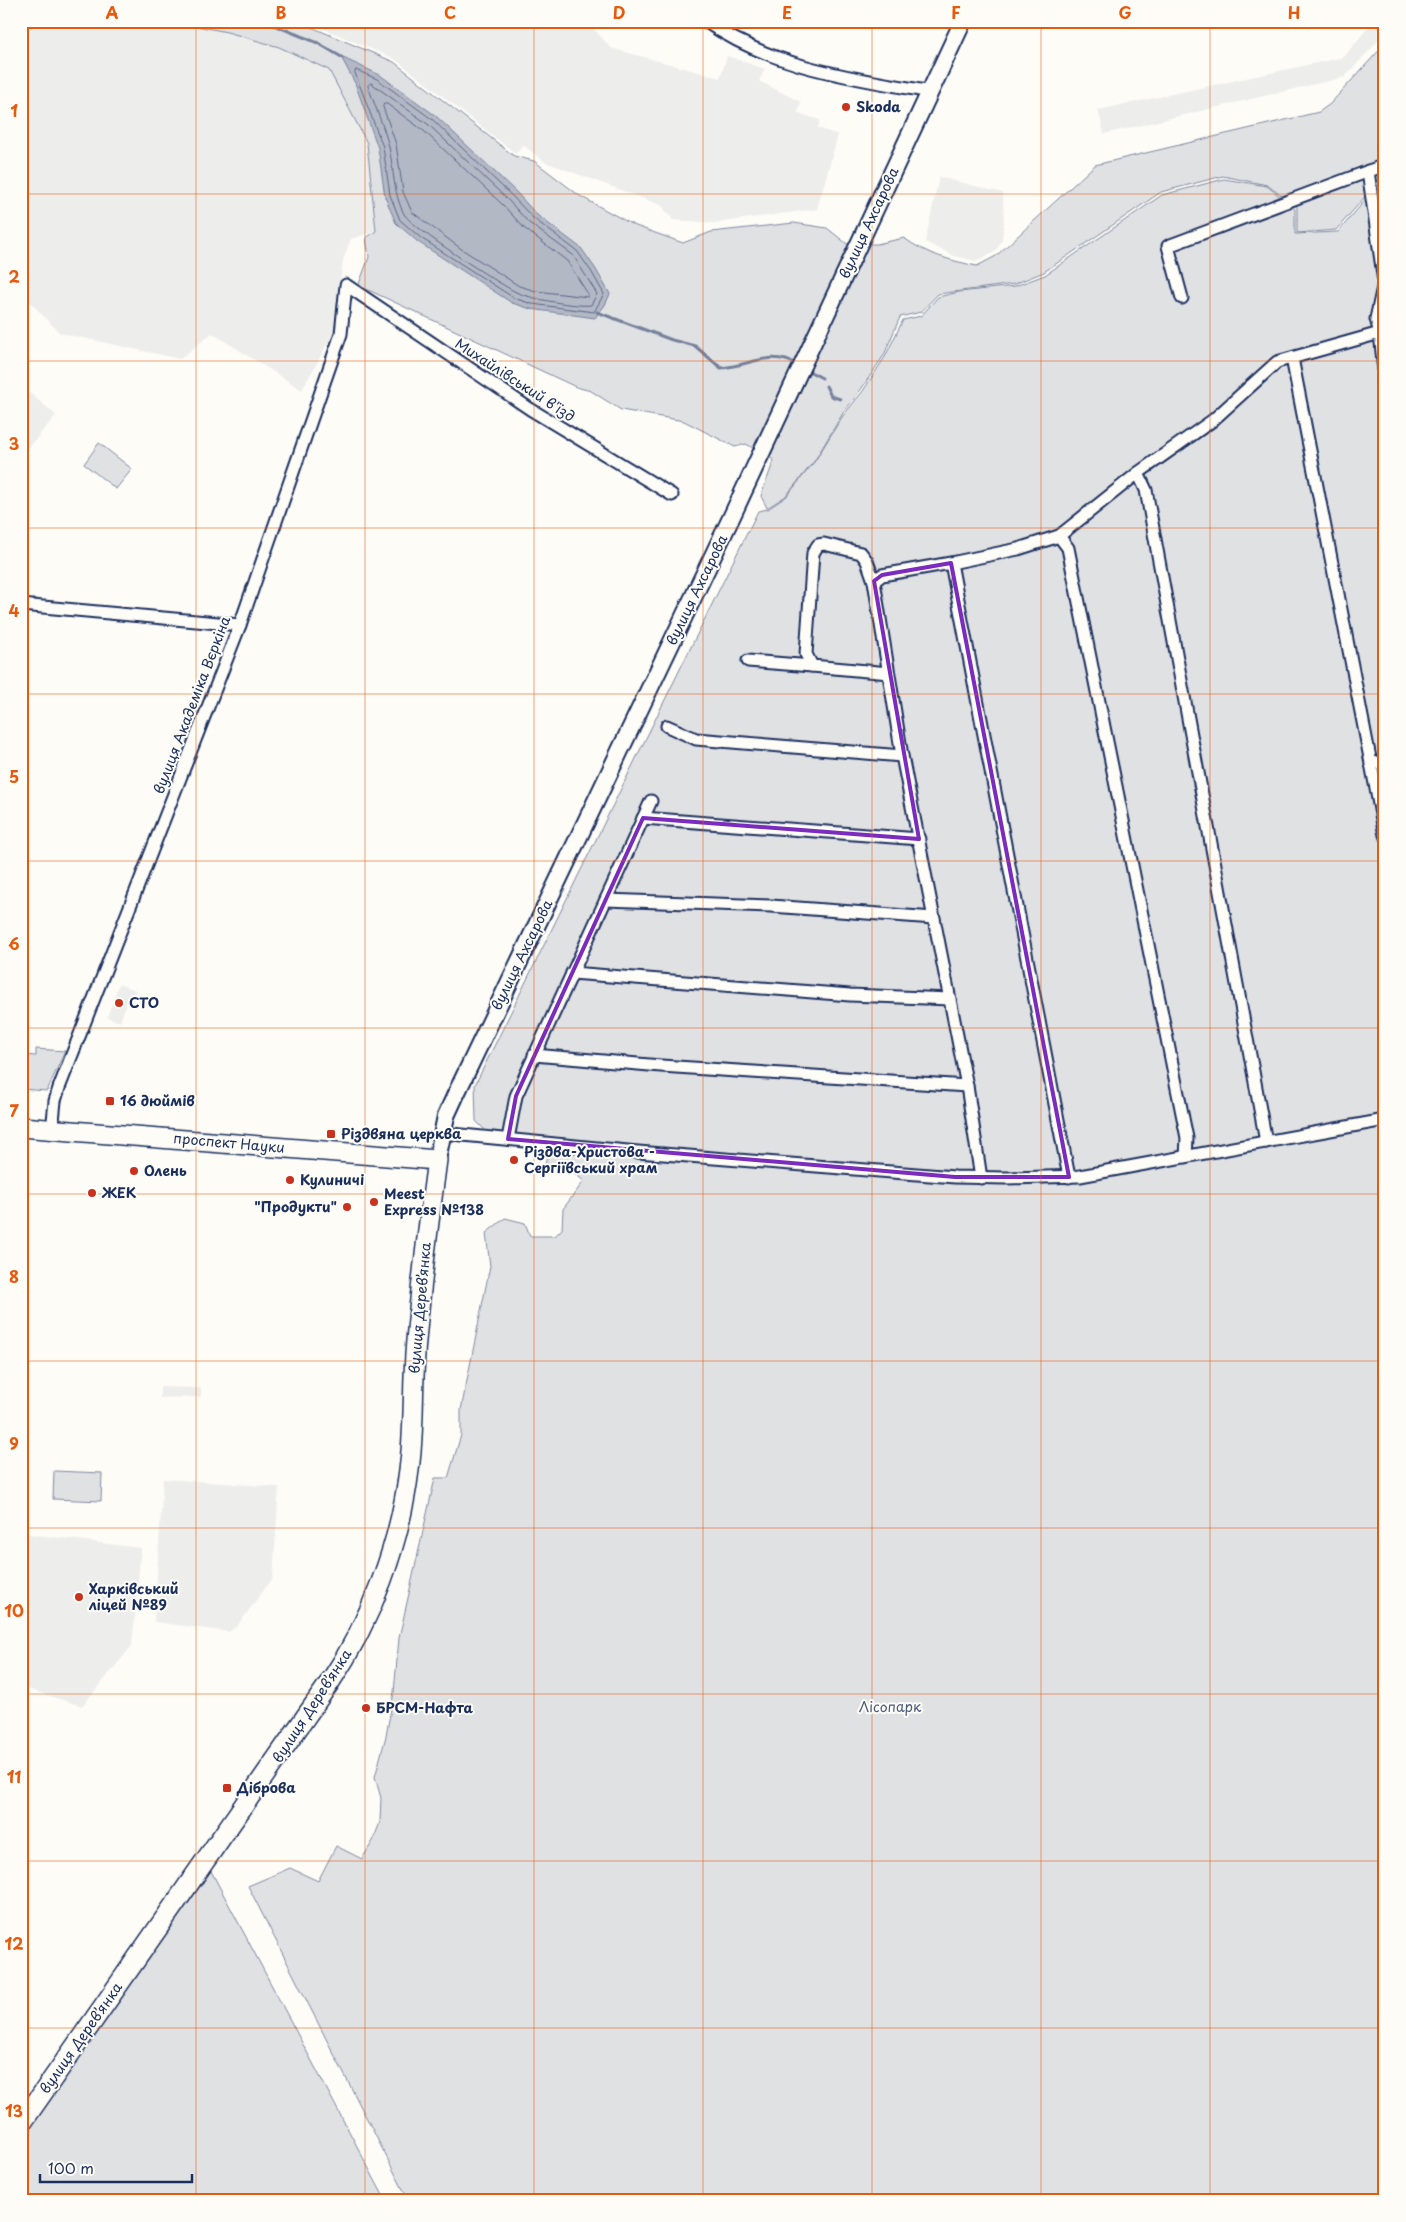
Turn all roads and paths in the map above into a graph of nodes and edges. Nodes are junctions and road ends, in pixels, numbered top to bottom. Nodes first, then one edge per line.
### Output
1 (705, 21) edge
2 (963, 21) edge
3 (931, 92) junction
4 (1385, 166) edge
5 (1368, 171) junction
6 (346, 285) joint
7 (1182, 298) dead end
8 (1380, 333) junction
9 (1292, 358) junction
10 (1385, 381) edge
11 (1138, 473) junction
12 (672, 495) dead end
13 (1059, 536) junction
14 (951, 564) junction
15 (874, 581) junction
16 (21, 605) edge
17 (240, 625) junction
18 (748, 661) dead end
19 (812, 666) junction
20 (890, 673) junction
21 (667, 726) dead end
22 (902, 756) junction
23 (1385, 761) edge
24 (1371, 764) junction
25 (651, 801) dead end
26 (643, 818) junction
27 (1385, 835) edge
28 (919, 839) junction
29 (606, 900) junction
30 (934, 918) junction
31 (572, 973) junction
32 (950, 999) junction
33 (534, 1055) junction
34 (967, 1086) junction
35 (1385, 1120) edge
36 (21, 1127) edge
37 (52, 1131) junction
38 (442, 1134) junction
39 (508, 1138) junction
40 (1266, 1142) junction
41 (1186, 1157) junction
42 (437, 1160) junction
43 (1069, 1177) junction
44 (982, 1178) junction
45 (21, 2124) edge

1 - 3 street
2 - 3 main road, вулиця Ахсарова
3 - 38 main road, вулиця Ахсарова
4 - 5 street
5 - 7 street
5 - 8 street
6 - 12 street, Михайлівський в'їзд
6 - 17 street, вулиця Академіка Вєркіна
8 - 9 street
8 - 10 street
9 - 11 street
9 - 24 street
11 - 13 street
11 - 40 street
13 - 14 street
13 - 41 street
14 - 15 street
14 - 43 street
15 - 19 street
15 - 20 street
16 - 17 street
17 - 37 street, вулиця Академіка Вєркіна
18 - 19 street
19 - 20 street
20 - 22 street
21 - 22 street
22 - 28 street
23 - 24 street
24 - 27 street
25 - 26 street
26 - 28 street
26 - 29 street
28 - 30 street
29 - 30 street
29 - 31 street
30 - 32 street
31 - 32 street
31 - 33 street
32 - 34 street
33 - 34 street
33 - 39 street
34 - 44 street
35 - 40 street
36 - 37 main road, проспект Науки
37 - 42 main road, проспект Науки
38 - 39 street
38 - 42 main road, вулиця Ахсарова
39 - 44 street
40 - 41 street
41 - 43 street
42 - 45 main road, вулиця Дерев’янка
43 - 44 street

